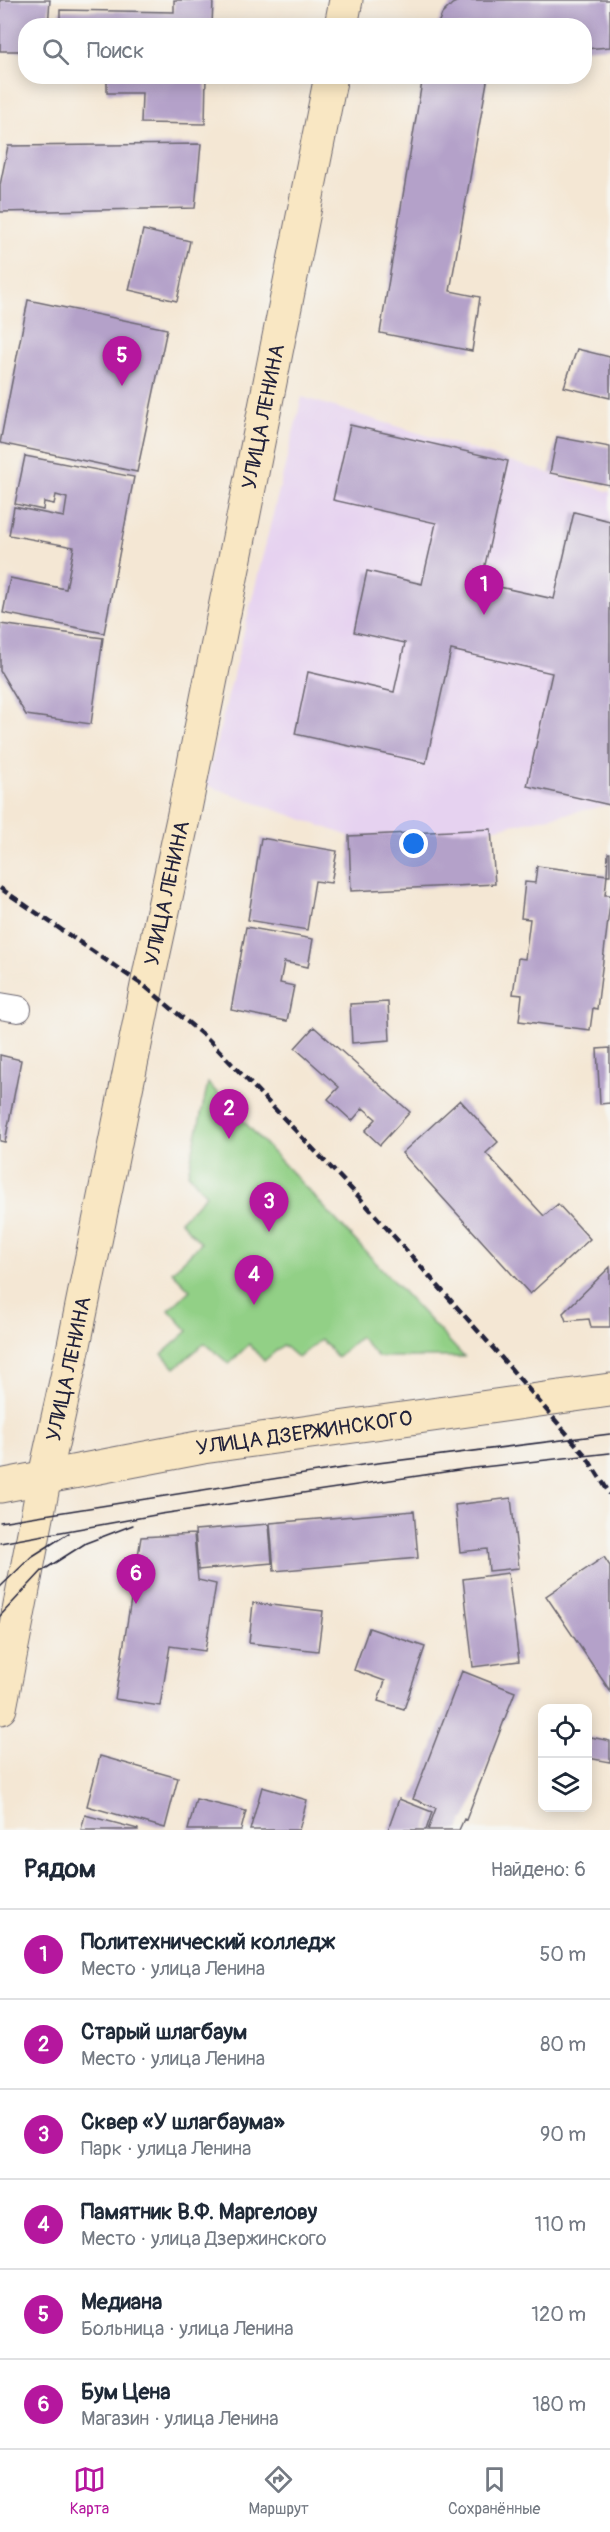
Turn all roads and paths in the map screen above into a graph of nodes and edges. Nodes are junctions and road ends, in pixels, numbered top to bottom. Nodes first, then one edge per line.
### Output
1 (346, 0) edge
2 (343, 18) edge
3 (329, 84) edge
4 (610, 1390) edge
5 (45, 1476) junction
6 (0, 1486) edge
7 (0, 1708) edge

1 - 2 main road
3 - 5 main road, УЛИЦА ЛЕНИНА
4 - 5 main road, УЛИЦА ДЗЕРЖИНСКОГО
5 - 6 main road, УЛИЦА ДЗЕРЖИНСКОГО
5 - 7 main road, УЛИЦА ЛЕНИНА

